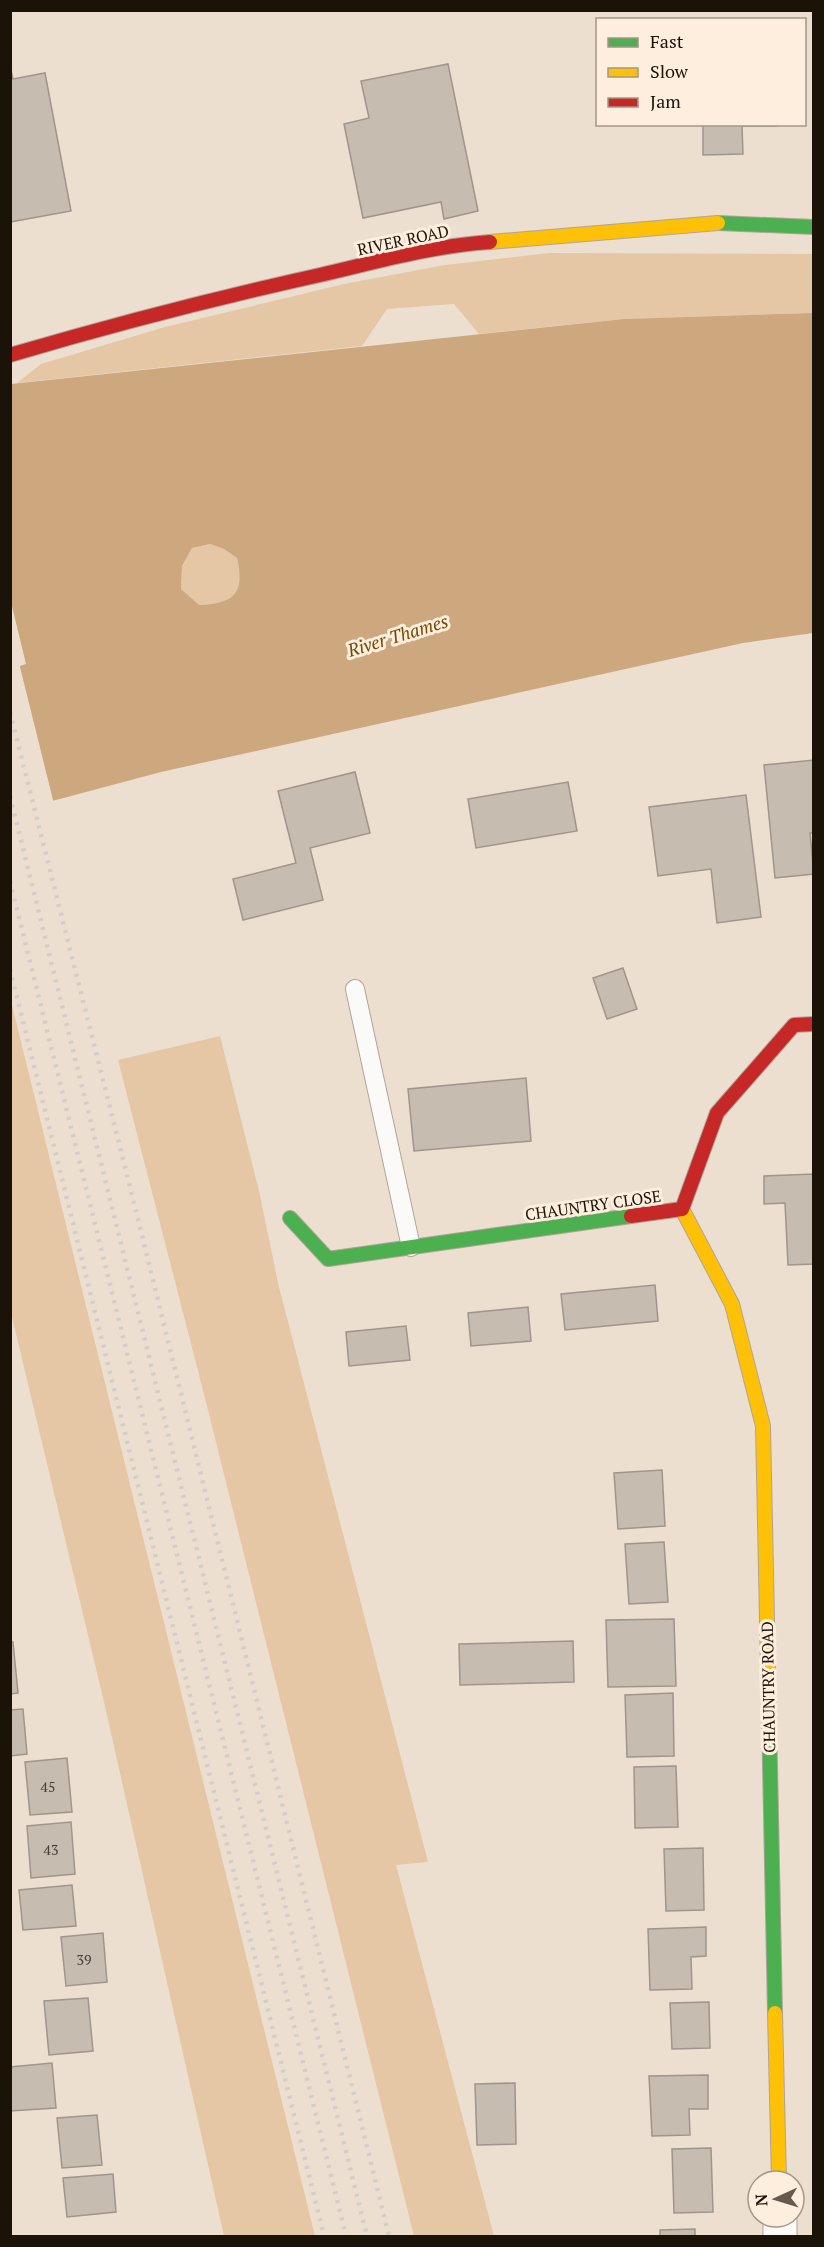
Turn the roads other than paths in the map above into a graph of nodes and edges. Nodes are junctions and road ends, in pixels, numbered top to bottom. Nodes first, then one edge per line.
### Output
1 (813, 227) edge
2 (10, 356) edge
3 (355, 989) dead end
4 (813, 1024) edge
5 (682, 1209) junction
6 (290, 1218) dead end
7 (411, 1247) junction
8 (779, 2169) edge

1 - 2 street, RIVER ROAD
3 - 7 lane
4 - 5 street, CHAUNTRY CLOSE
5 - 7 street, CHAUNTRY CLOSE
5 - 8 street, CHAUNTRY ROAD
6 - 7 street, CHAUNTRY CLOSE

